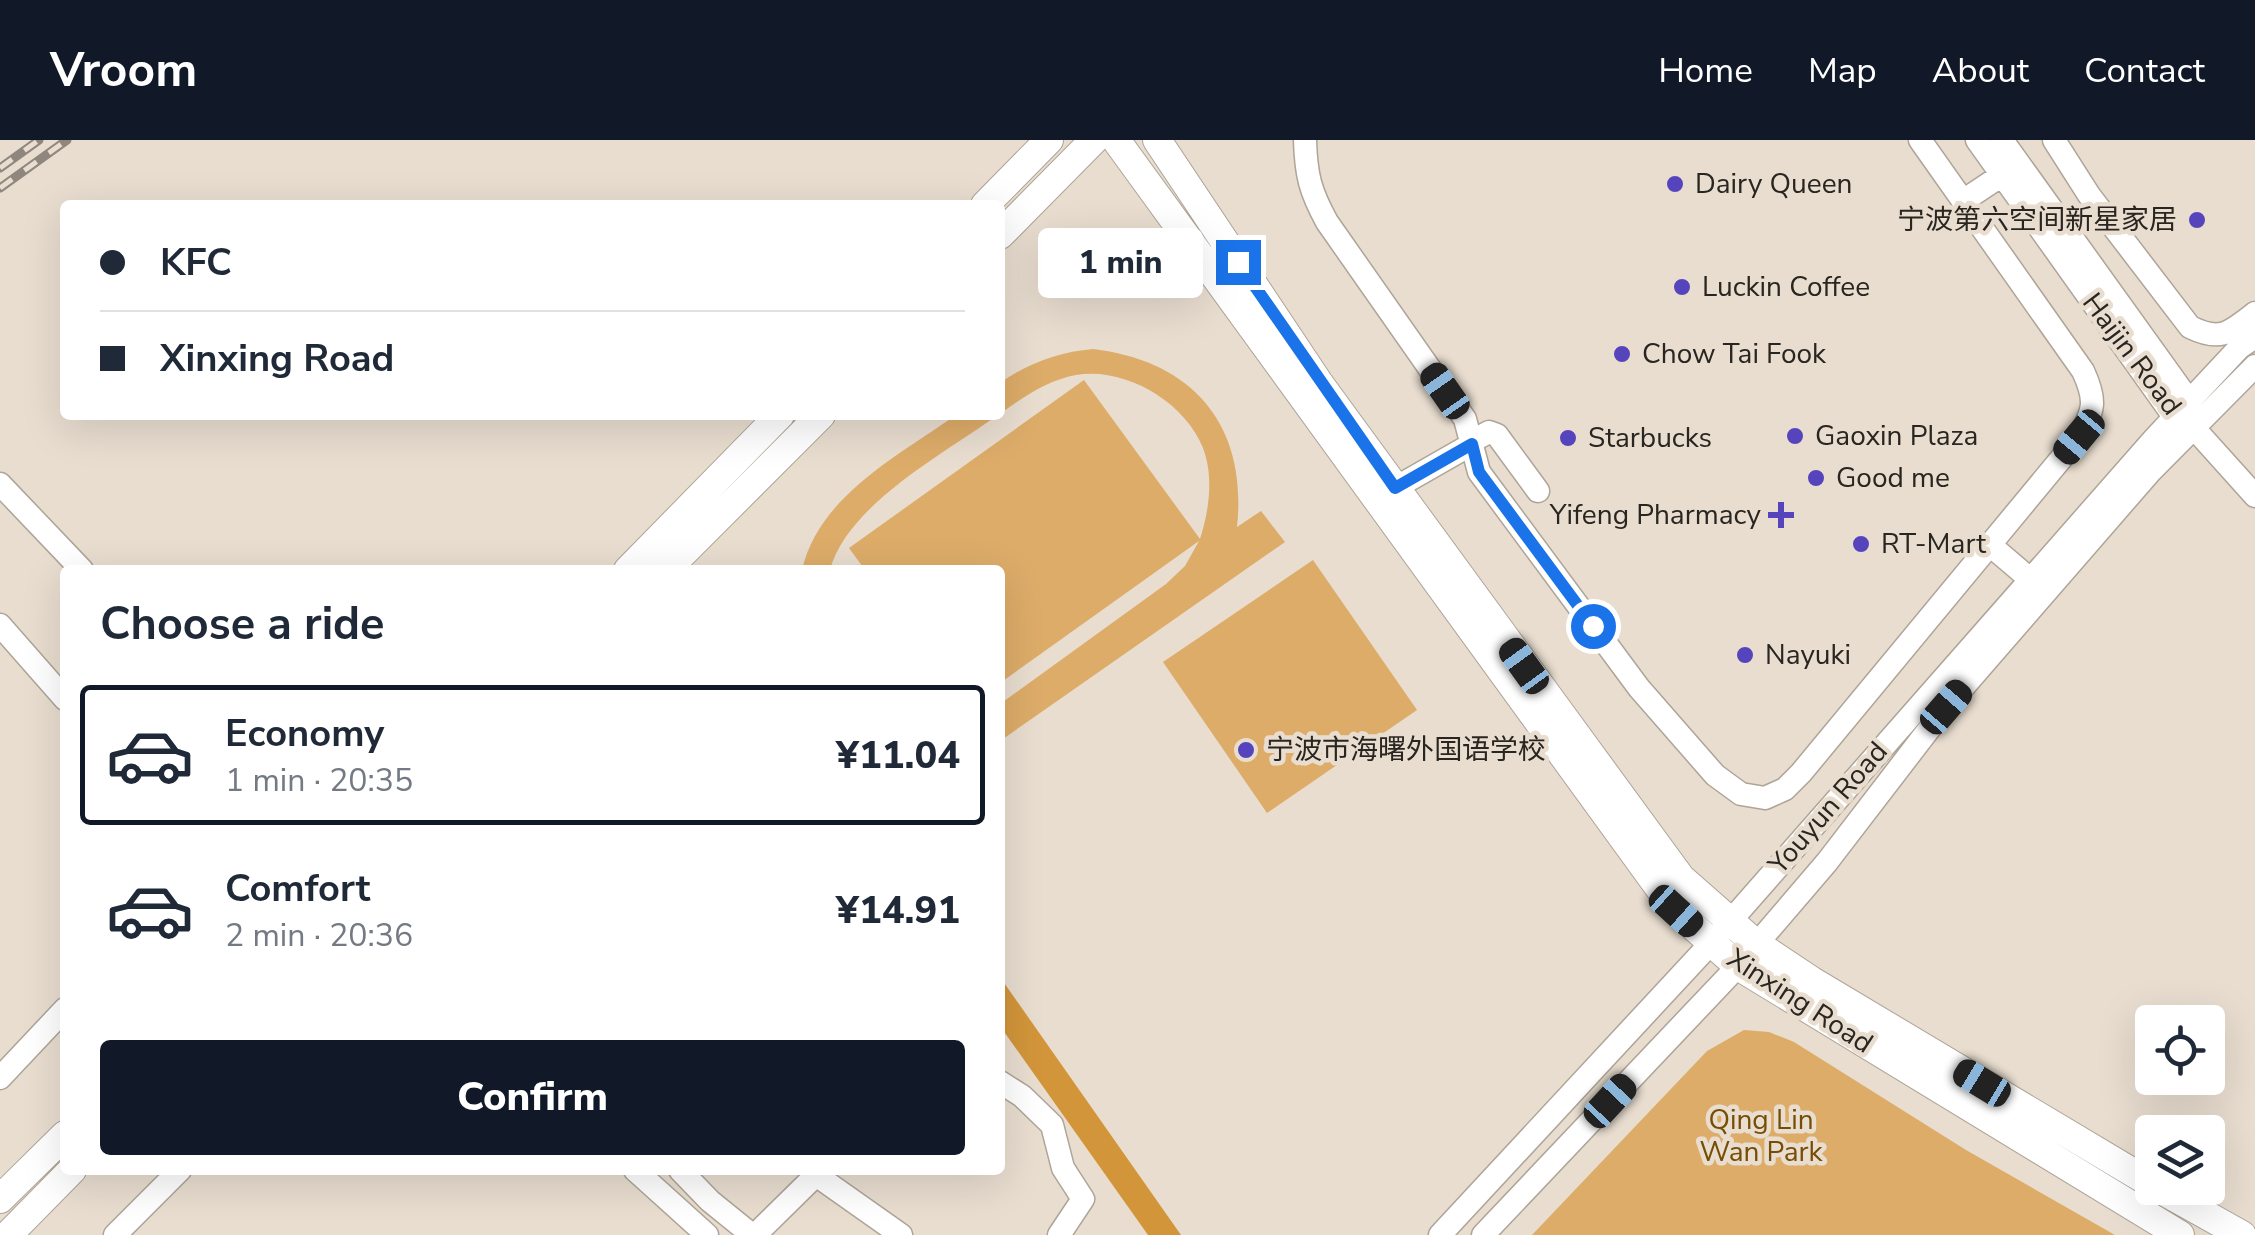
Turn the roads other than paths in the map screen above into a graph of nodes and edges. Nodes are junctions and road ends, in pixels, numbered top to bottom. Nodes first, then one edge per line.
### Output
1 (1048, 140) edge
2 (1094, 140) edge
3 (1116, 140) edge
4 (1157, 140) edge
5 (1306, 140) edge
6 (1920, 140) edge
7 (1977, 140) edge
8 (2002, 140) edge
9 (2054, 140) edge
10 (2002, 175) junction
11 (990, 200) edge
12 (1963, 201) junction
13 (1005, 230) edge
14 (2255, 314) edge
15 (2255, 337) edge
16 (2255, 366) edge
17 (2186, 416) junction
18 (775, 420) edge
19 (815, 420) edge
20 (1472, 442) junction
21 (0, 484) edge
22 (1395, 488) junction
23 (1538, 491) dead end
24 (2255, 496) edge
25 (1990, 545) junction
26 (77, 565) edge
27 (633, 565) edge
28 (671, 565) edge
29 (2030, 579) junction
30 (0, 625) edge
31 (60, 693) edge
32 (1720, 932) junction
33 (1755, 944) junction
34 (1738, 966) junction
35 (60, 1015) edge
36 (0, 1078) edge
37 (1005, 1085) edge
38 (60, 1140) edge
39 (2135, 1174) edge
40 (67, 1175) edge
41 (175, 1175) edge
42 (640, 1175) edge
43 (685, 1175) edge
44 (812, 1175) edge
45 (819, 1175) edge
46 (0, 1199) edge
47 (2188, 1205) edge
48 (8, 1235) edge
49 (114, 1235) edge
50 (707, 1235) edge
51 (753, 1235) edge
52 (901, 1235) edge
53 (1059, 1235) edge
54 (1440, 1235) edge
55 (1483, 1235) edge
56 (2180, 1235) edge
57 (2242, 1235) edge

1 - 11 main road
2 - 13 main road
3 - 32 main road, Xinxing Road
4 - 22 main road, Xinxing Road
5 - 20 street
6 - 12 street
7 - 10 street, Haijin Road
8 - 17 street, Haijin Road
9 - 14 street
10 - 12 street
10 - 17 street, Haijin Road
12 - 25 street
15 - 17 street, Youyun Road
16 - 17 street, Youyun Road
17 - 24 street
17 - 29 street, Youyun Road
17 - 33 street, Youyun Road
18 - 27 main road
19 - 28 main road
20 - 22 street
20 - 23 street
20 - 25 street
21 - 26 street
22 - 32 main road, Xinxing Road
25 - 29 street
29 - 32 street, Youyun Road
30 - 31 street
32 - 33 main road, Xinxing Road
32 - 34 main road, Xinxing Road
32 - 54 street, Youyun Road
33 - 34 street, Youyun Road
33 - 39 main road, Xinxing Road
34 - 55 street, Youyun Road
34 - 56 main road, Xinxing Road
35 - 36 street
37 - 53 street
38 - 46 main road
40 - 48 main road
41 - 49 street
42 - 50 street
43 - 51 street
44 - 51 street
45 - 52 street
47 - 57 main road, Xinxing Road

